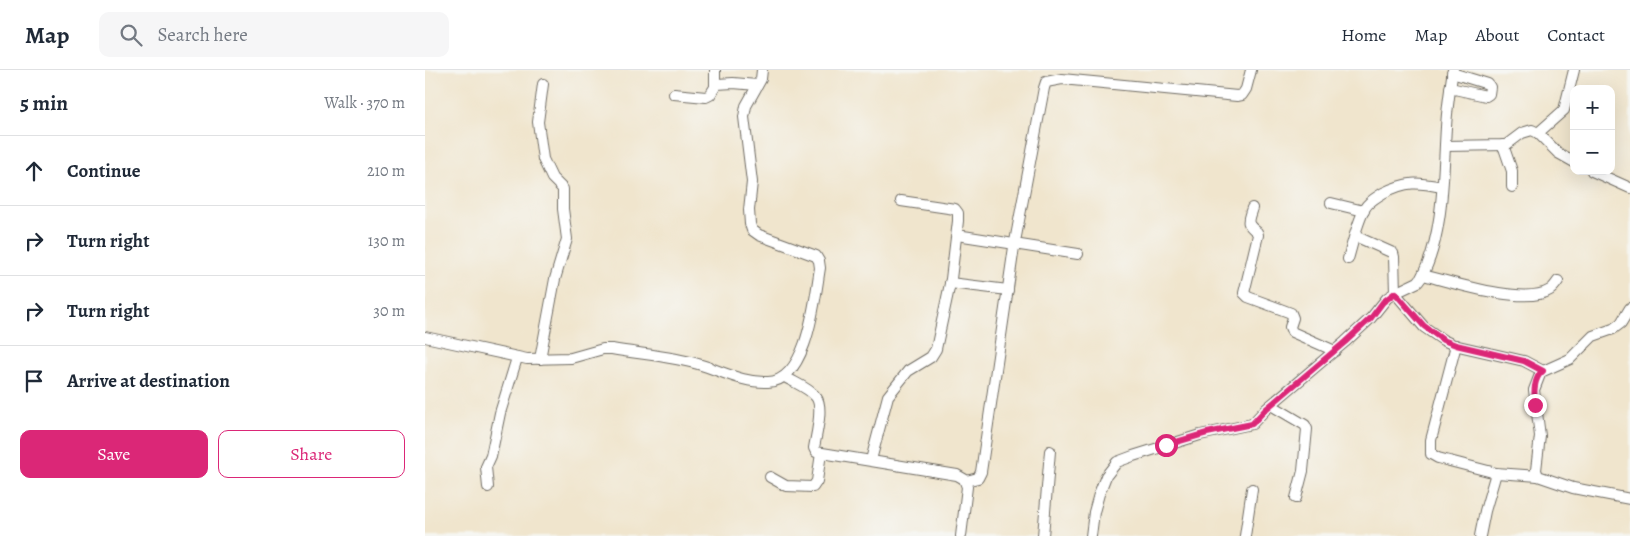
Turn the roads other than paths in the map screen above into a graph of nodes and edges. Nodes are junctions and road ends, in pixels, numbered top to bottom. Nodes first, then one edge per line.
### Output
1 (715, 70) edge
2 (762, 70) edge
3 (1251, 70) edge
4 (1574, 70) edge
5 (1453, 72) edge
6 (543, 84) dead end
7 (757, 85) junction
8 (715, 86) junction
9 (1450, 88) junction
10 (674, 94) dead end
11 (1538, 133) junction
12 (1503, 145) junction
13 (1445, 146) junction
14 (1570, 160) edge
15 (1602, 175) edge
16 (1442, 187) junction
17 (1512, 187) dead end
18 (1630, 188) edge
19 (901, 201) dead end
20 (1331, 203) dead end
21 (1252, 208) dead end
22 (1364, 211) junction
23 (957, 235) junction
24 (1355, 236) junction
25 (1015, 244) junction
26 (1078, 254) dead end
27 (1348, 259) dead end
28 (1423, 275) junction
29 (1558, 281) dead end
30 (950, 283) junction
31 (1008, 290) junction
32 (1395, 293) junction
33 (1630, 308) edge
34 (425, 338) edge
35 (1456, 345) junction
36 (1335, 351) junction
37 (517, 358) junction
38 (540, 359) junction
39 (1543, 371) junction
40 (785, 377) junction
41 (1271, 405) junction
42 (1050, 451) dead end
43 (821, 453) junction
44 (871, 460) junction
45 (1496, 473) junction
46 (1538, 476) junction
47 (771, 477) dead end
48 (966, 481) junction
49 (488, 487) dead end
50 (1252, 489) dead end
51 (1295, 498) dead end
52 (1630, 499) edge
53 (961, 536) edge
54 (1043, 536) edge
55 (1091, 536) edge
56 (1245, 536) edge
57 (1480, 536) edge

1 - 8 street
2 - 7 street
3 - 25 street
4 - 11 street
5 - 9 street
5 - 9 street
6 - 38 street
7 - 8 street
7 - 40 street
8 - 10 street
9 - 13 street
11 - 12 street
11 - 14 street
12 - 13 street
12 - 17 street
13 - 16 street
15 - 18 street
16 - 22 street
16 - 28 street
19 - 23 street
20 - 22 street
21 - 36 street
22 - 24 street
23 - 25 street
23 - 30 street
24 - 27 street
24 - 32 street
25 - 26 street
25 - 31 street
28 - 29 street
28 - 32 street
30 - 31 street
30 - 44 street
31 - 48 street
32 - 35 street
32 - 36 street
33 - 39 street
34 - 37 street
35 - 39 street
35 - 45 street
36 - 41 street
37 - 38 street
37 - 49 street
38 - 40 street
39 - 46 street
40 - 43 street
41 - 51 street
41 - 55 street
42 - 54 street
43 - 44 street
43 - 47 street
44 - 48 street
45 - 46 street
45 - 57 street
46 - 52 street
48 - 53 street
50 - 56 street

